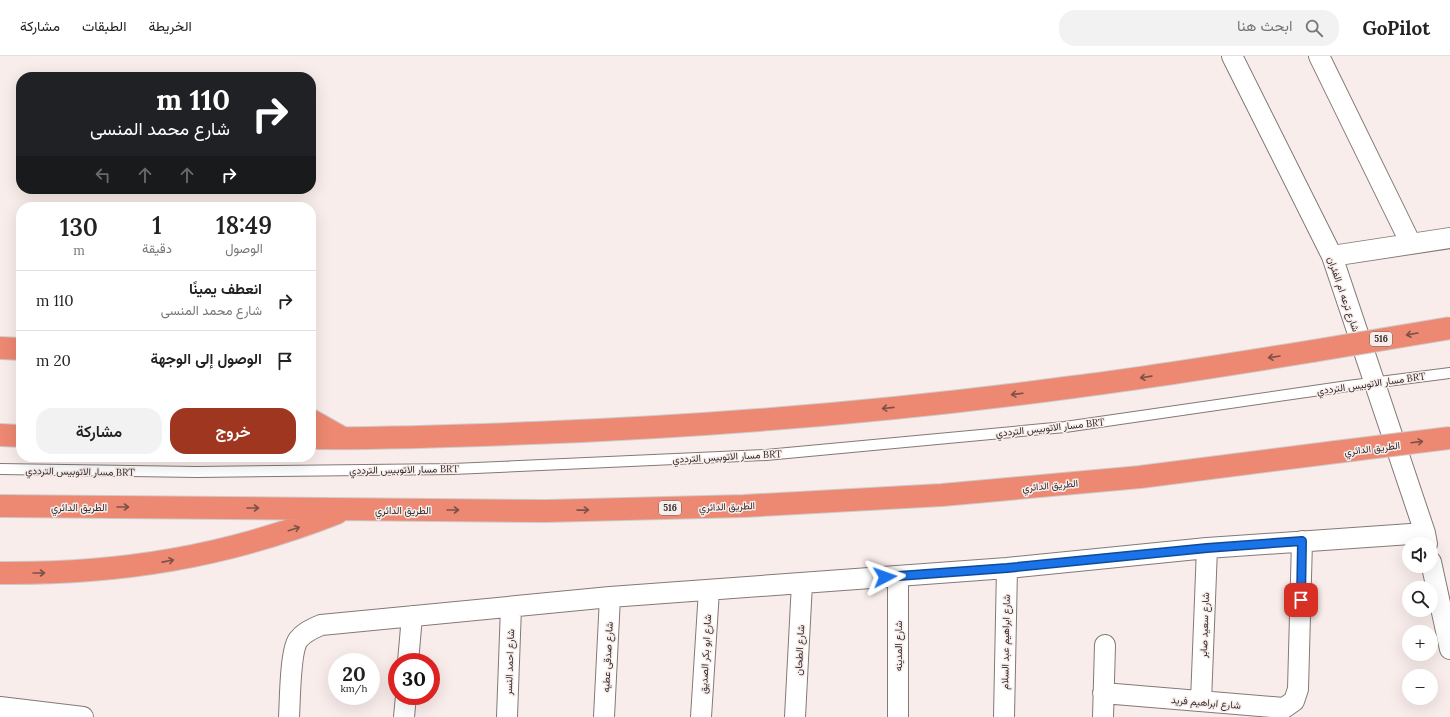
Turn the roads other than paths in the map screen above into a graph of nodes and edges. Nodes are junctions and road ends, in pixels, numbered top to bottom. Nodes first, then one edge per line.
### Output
1 (1232, 56) edge
2 (1319, 56) edge
3 (1450, 238) edge
4 (1411, 244) junction
5 (1332, 256) junction
6 (1450, 328) edge
7 (0, 348) edge
8 (16, 349) edge
9 (1450, 373) edge
10 (316, 423) edge
11 (0, 435) edge
12 (16, 436) edge
13 (316, 438) edge
14 (1450, 438) edge
15 (344, 439) junction
16 (0, 470) edge
17 (0, 506) edge
18 (347, 509) junction
19 (1426, 537) edge
20 (1402, 539) edge
21 (1302, 541) junction
22 (1207, 548) junction
23 (1007, 568) junction
24 (0, 573) edge
25 (1433, 573) edge
26 (898, 576) junction
27 (802, 583) junction
28 (708, 590) junction
29 (610, 597) junction
30 (511, 607) junction
31 (412, 616) junction
32 (1105, 645) dead end
33 (1450, 650) edge
34 (409, 653) edge
35 (1103, 693) junction
36 (1201, 701) junction
37 (405, 705) edge
38 (0, 708) edge
39 (59, 716) edge
40 (83, 717) edge
41 (289, 717) edge
42 (404, 717) edge
43 (507, 717) edge
44 (604, 717) edge
45 (701, 717) edge
46 (795, 717) edge
47 (898, 717) edge
48 (1004, 717) edge
49 (1103, 717) edge

1 - 5 street, شارع ترعه ام الفئران
2 - 4 street
3 - 4 street
4 - 5 street
5 - 19 street, شارع ترعه ام الفئران
6 -> 15 highway, 516, bridge
7 - 8 highway
9 - 16 lane, مسار الاتوبيس الترددي BRT
10 - 15 highway
11 - 12 highway
13 - 15 highway, 516
18 -> 14 highway, الطريق الدائري / 516, bridge
17 -> 18 highway, الطريق الدائري / 516
24 -> 18 highway
20 - 21 street
21 - 22 street
21 - 36 street, شارع ابراهيم فريد
22 - 23 street
22 - 36 street, شارع سعيد صابر
23 - 26 street
23 - 48 street, شارع ابراهيم عبد السلام
25 - 33 street
26 - 27 street
26 - 47 street, شارع المدينه
27 - 28 street
27 - 46 street, شارع الطحان
28 - 29 street
28 - 45 street, شارع ابو بكر الصديق
29 - 30 street
29 - 44 street, شارع صدقى عطيه
30 - 31 street
30 - 43 street, شارع احمد النسر
31 - 34 street
31 - 41 street
32 - 35 street
35 - 36 street, شارع ابراهيم فريد
35 - 49 street
37 - 42 street
38 - 39 street
39 - 40 street

